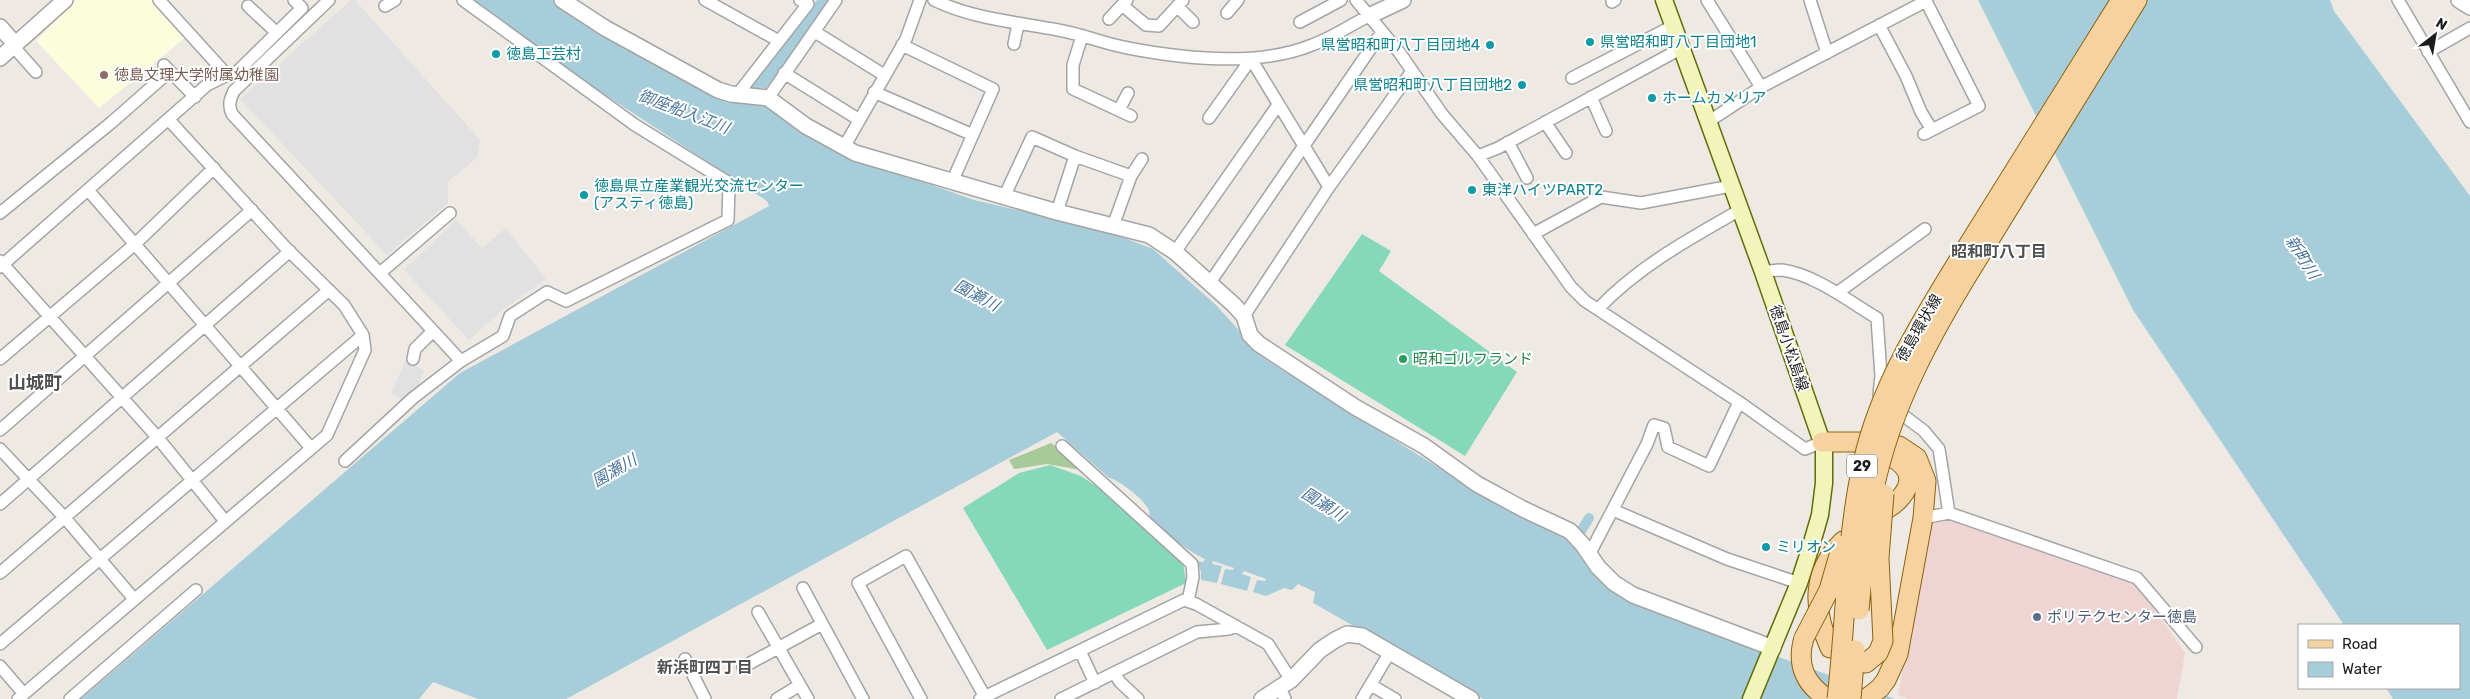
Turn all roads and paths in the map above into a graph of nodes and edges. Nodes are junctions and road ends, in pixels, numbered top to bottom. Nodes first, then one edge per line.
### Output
1 (64, 0) edge
2 (159, 0) edge
3 (294, 0) edge
4 (329, 0) edge
5 (463, 0) edge
6 (705, 0) edge
7 (800, 0) edge
8 (836, 0) edge
9 (920, 0) edge
10 (934, 0) edge
11 (1238, 0) edge
12 (1341, 0) edge
13 (1356, 0) edge
14 (1404, 0) edge
15 (1664, 0) edge
16 (1707, 0) edge
17 (1810, 0) edge
18 (2121, 0) edge
19 (2137, 0) edge
20 (2398, 0) edge
21 (572, 3) edge
22 (1124, 3) edge
23 (1180, 3) edge
24 (248, 6) dead end
25 (1227, 14) dead end
26 (1369, 16) junction
27 (1109, 19) dead end
28 (1193, 22) dead end
29 (1300, 22) dead end
30 (1018, 24) junction
31 (1673, 26) junction
32 (1879, 26) junction
33 (0, 27) edge
34 (2470, 28) edge
35 (815, 32) junction
36 (1382, 32) junction
37 (277, 33) junction
38 (1082, 36) junction
39 (779, 41) junction
40 (1014, 44) dead end
41 (14, 45) junction
42 (902, 45) junction
43 (1682, 48) junction
44 (2428, 52) junction
45 (1827, 53) junction
46 (0, 58) edge
47 (1251, 59) junction
48 (1412, 71) junction
49 (36, 72) dead end
50 (784, 73) junction
51 (226, 75) junction
52 (884, 75) junction
53 (1572, 78) dead end
54 (1761, 87) junction
55 (874, 92) junction
56 (1128, 93) dead end
57 (739, 95) junction
58 (195, 96) junction
59 (766, 97) junction
60 (1590, 97) junction
61 (1278, 104) junction
62 (1119, 110) junction
63 (1131, 116) dead end
64 (1209, 118) dead end
65 (858, 119) junction
66 (169, 120) junction
67 (1545, 122) junction
68 (1708, 122) junction
69 (2470, 122) edge
70 (1606, 131) dead end
71 (973, 135) junction
72 (1508, 142) junction
73 (1305, 146) junction
74 (844, 147) junction
75 (1566, 153) dead end
76 (1076, 156) junction
77 (1478, 156) junction
78 (1142, 159) dead end
79 (214, 168) junction
80 (1131, 176) junction
81 (1527, 178) dead end
82 (952, 182) junction
83 (1732, 186) junction
84 (1329, 187) junction
85 (88, 190) junction
86 (1004, 197) junction
87 (252, 210) junction
88 (1740, 210) junction
89 (1057, 212) junction
90 (0, 213) edge
91 (450, 213) dead end
92 (1113, 226) junction
93 (1925, 229) dead end
94 (1533, 234) junction
95 (135, 244) junction
96 (290, 252) junction
97 (1175, 252) junction
98 (1, 264) edge
99 (1763, 272) junction
100 (380, 273) junction
101 (168, 283) junction
102 (1209, 284) junction
103 (329, 290) junction
104 (1837, 293) junction
105 (1598, 309) junction
106 (1244, 316) junction
107 (50, 318) junction
108 (205, 325) junction
109 (433, 331) junction
110 (363, 335) junction
111 (84, 356) junction
112 (0, 359) edge
113 (413, 359) dead end
114 (461, 360) junction
115 (1919, 361) junction
116 (241, 367) junction
117 (123, 399) junction
118 (1739, 402) junction
119 (277, 408) junction
120 (0, 430) edge
121 (158, 438) junction
122 (1823, 445) junction
123 (1062, 446) dead end
124 (311, 448) junction
125 (0, 449) edge
126 (345, 461) dead end
127 (1863, 462) junction
128 (29, 479) junction
129 (192, 479) junction
130 (0, 504) edge
131 (1613, 510) junction
132 (1949, 513) junction
133 (64, 518) junction
134 (1923, 518) junction
135 (225, 521) junction
136 (1586, 550) junction
137 (100, 559) junction
138 (0, 573) edge
139 (1799, 584) junction
140 (803, 588) dead end
141 (196, 590) dead end
142 (134, 599) junction
143 (1188, 601) junction
144 (758, 612) dead end
145 (822, 624) junction
146 (1236, 626) junction
147 (0, 644) edge
148 (2196, 647) dead end
149 (779, 648) junction
150 (1080, 650) junction
151 (1772, 651) junction
152 (1390, 652) junction
153 (686, 659) dead end
154 (0, 666) edge
155 (743, 667) dead end
156 (1114, 673) junction
157 (1096, 683) junction
158 (1371, 684) junction
159 (800, 685) junction
160 (1285, 689) edge
161 (1873, 694) edge
162 (21, 696) edge
163 (1079, 696) edge
164 (983, 698) edge
165 (1465, 698) edge
166 (70, 699) edge
167 (705, 699) edge
168 (777, 699) edge
169 (808, 699) edge
170 (863, 699) edge
171 (921, 699) edge
172 (1061, 699) edge
173 (1138, 699) edge
174 (1262, 699) edge
175 (1362, 699) edge
176 (1395, 699) edge
177 (1751, 699) edge
178 (1828, 699) edge
179 (1837, 699) edge
180 (1851, 699) edge

1 - 41 street
2 - 51 street
3 - 37 street
4 - 100 street
5 - 114 street
6 - 39 street
7 - 39 street
8 - 35 street
9 - 42 street
10 - 30 street
11 - 25 street
12 - 29 street
13 - 26 street
14 - 26 street
15 - 31 main road, 徳島小松島線
16 - 54 street
17 - 45 street
18 - 127 main road, 徳島環状線 / 29, bridge
19 - 115 main road, 徳島環状線 / 29, bridge
20 - 44 street
21 - 57 street
22 - 23 street
22 - 27 street
23 - 28 street
24 - 37 street
26 - 36 street
26 - 47 street
30 - 38 street
30 - 40 street
31 - 43 main road, 徳島小松島線
31 - 53 street
32 - 32 street
32 - 45 street
33 - 41 street
34 - 44 street
35 - 50 street
35 - 52 street
36 - 48 street
36 - 73 street
37 - 51 street
38 - 47 street
38 - 62 street
39 - 57 street
41 - 46 street
41 - 49 street
42 - 52 street
42 - 71 street
43 - 60 street
43 - 68 main road, 徳島小松島線
44 - 69 street
45 - 54 street
47 - 61 street
47 - 64 street
48 - 77 street
48 - 84 street
50 - 59 street
50 - 65 street
51 - 58 street
52 - 55 street
54 - 68 street
55 - 65 street
55 - 71 street
56 - 62 street
57 - 59 street
58 - 66 street
58 - 90 street
59 - 74 street
60 - 67 street
60 - 70 street
61 - 73 street
61 - 97 street
62 - 63 street
65 - 74 street
66 - 79 street
66 - 85 street
67 - 72 street
67 - 75 street
68 - 83 main road, 徳島小松島線
71 - 82 street
72 - 77 street
72 - 81 street
73 - 84 street
73 - 102 street
74 - 82 street
76 - 80 street
76 - 86 street
76 - 89 street
77 - 94 street
78 - 80 street
79 - 87 street
79 - 95 street
80 - 92 street
82 - 86 street
83 - 88 main road, 徳島小松島線
83 - 94 street
84 - 106 street
85 - 95 street
85 - 98 street
86 - 89 street
87 - 96 street
87 - 101 street
88 - 99 main road, 徳島小松島線
88 - 105 street
89 - 92 street
91 - 100 street
92 - 97 street
93 - 104 street
94 - 105 street
95 - 101 street
95 - 107 street
96 - 103 street
96 - 108 street
97 - 102 street
98 - 107 street
99 - 104 street
99 - 122 main road, 徳島小松島線
100 - 109 street
101 - 108 street
101 - 111 street
102 - 106 street
103 - 110 street
103 - 116 street
104 - 132 street
105 - 118 street
106 - 136 street
107 - 111 street
107 - 112 street
108 - 116 street
108 - 117 street
109 - 113 street
109 - 114 street
110 - 119 street
110 - 124 street
111 - 117 street
111 - 120 street
114 - 126 street
115 - 122 main road, bridge
115 - 180 main road, 徳島環状線 / 29, bridge
116 - 119 street
116 - 121 street
117 - 121 street
117 - 128 street
118 - 122 street
118 - 131 street
119 - 124 street
119 - 129 street
121 - 129 street
121 - 133 street
122 - 134 main road
122 - 139 main road, 徳島小松島線
123 - 143 street
124 - 135 street
125 - 128 street
127 - 178 main road, bridge
127 - 179 main road, 徳島環状線 / 29, bridge
128 - 130 street
128 - 133 street
129 - 135 street
129 - 137 street
131 - 136 street
131 - 139 street
132 - 134 street
132 - 148 street
133 - 137 street
133 - 138 street
134 - 161 main road
135 - 142 street
136 - 151 street
137 - 142 street
137 - 147 street
139 - 151 main road, 徳島小松島線
140 - 145 street
141 - 166 street
142 - 162 street
143 - 146 street
143 - 150 street
144 - 149 street
145 - 149 street
145 - 170 street
146 - 156 street
146 - 160 street
149 - 155 street
149 - 159 street
150 - 157 street
150 - 164 street
151 - 177 main road, 徳島小松島線
152 - 158 street
152 - 160 street
152 - 165 street
153 - 167 street
154 - 162 street
156 - 157 street
156 - 173 street
157 - 163 street
158 - 175 street
158 - 176 street
159 - 168 street
159 - 169 street
160 - 174 street
163 - 172 street
164 - 171 street

